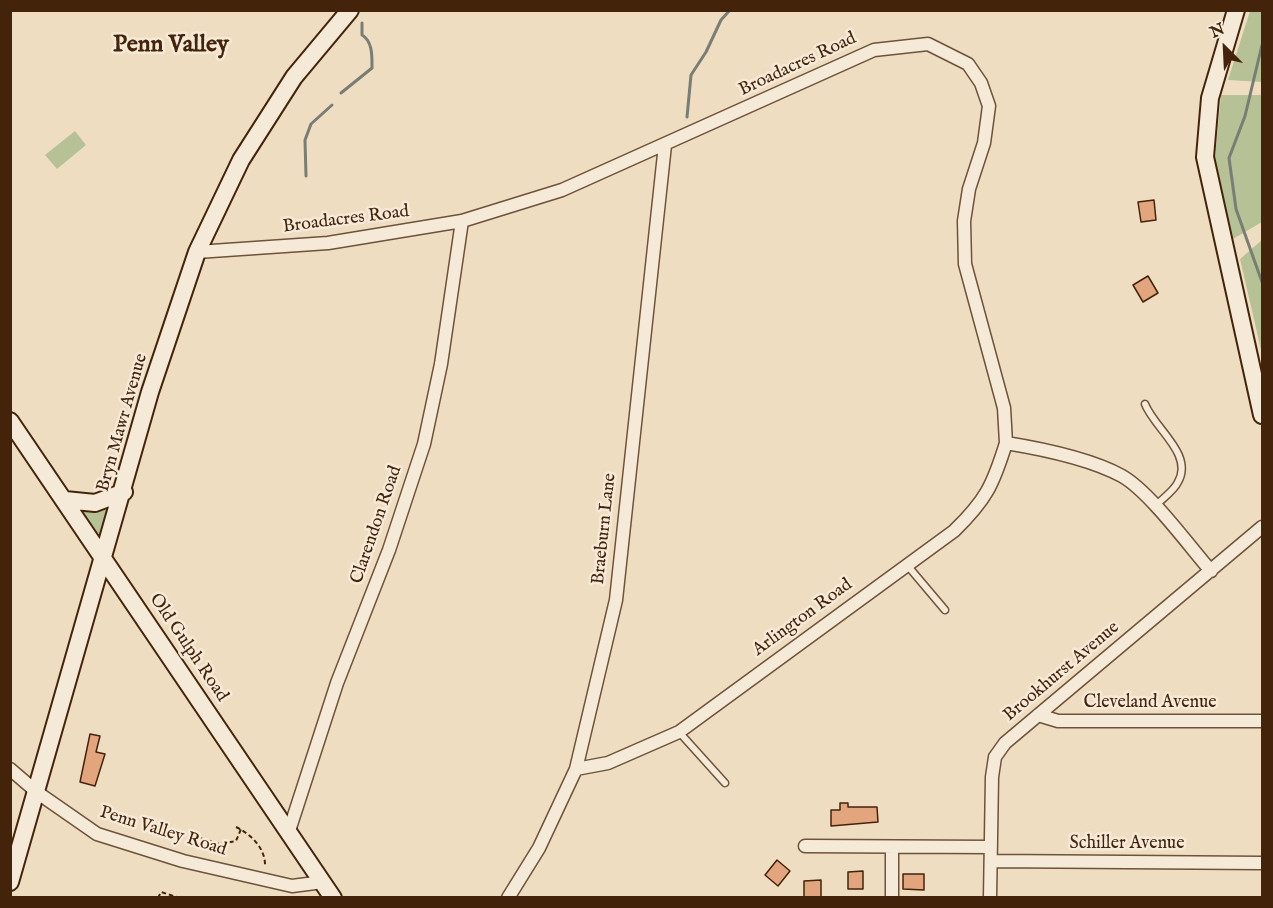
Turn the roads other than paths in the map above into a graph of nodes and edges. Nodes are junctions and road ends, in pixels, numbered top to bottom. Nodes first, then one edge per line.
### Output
1 (350, 10) edge
2 (1236, 10) edge
3 (665, 145) junction
4 (462, 221) junction
5 (197, 252) junction
6 (1145, 404) dead end
7 (1263, 415) edge
8 (10, 420) edge
9 (1006, 443) junction
10 (124, 492) junction
11 (65, 500) junction
12 (1155, 506) junction
13 (1263, 528) edge
14 (104, 558) junction
15 (907, 566) junction
16 (1211, 571) junction
17 (945, 610) dead end
18 (1038, 715) junction
19 (1263, 721) edge
20 (679, 732) junction
21 (10, 769) edge
22 (576, 769) junction
23 (725, 783) dead end
24 (38, 793) junction
25 (289, 831) junction
26 (805, 846) dead end
27 (991, 847) junction
28 (892, 848) junction
29 (991, 861) junction
30 (1263, 863) edge
31 (10, 882) edge
32 (323, 882) junction
33 (333, 897) edge
34 (508, 897) edge
35 (892, 897) edge
36 (990, 897) edge

1 - 5 street, Bryn Mawr Avenue
2 - 7 street
3 - 4 street, Broadacres Road
3 - 9 street, Broadacres Road
3 - 22 street, Braeburn Lane
4 - 5 street, Broadacres Road
4 - 25 street, Clarendon Road
5 - 10 street, Bryn Mawr Avenue
6 - 12 lane
8 - 11 street, Old Gulph Road
9 - 12 street
9 - 15 street, Arlington Road
10 - 11 street
10 - 14 street, Bryn Mawr Avenue
11 - 14 street, Old Gulph Road
12 - 16 street
13 - 16 street, Brookhurst Avenue
14 - 24 street, Bryn Mawr Avenue
14 - 25 street, Old Gulph Road
15 - 17 lane
15 - 20 street, Arlington Road
16 - 18 street, Brookhurst Avenue
18 - 19 street, Cleveland Avenue
18 - 27 street, Brookhurst Avenue
20 - 22 street, Arlington Road
20 - 23 lane
21 - 24 street, Penn Valley Road
22 - 34 street, Braeburn Lane
24 - 31 street, Bryn Mawr Avenue
24 - 32 street, Penn Valley Road
25 - 32 street, Old Gulph Road
26 - 28 street
27 - 28 street
27 - 29 street, Brookhurst Avenue
28 - 35 street
29 - 30 street, Schiller Avenue
29 - 36 street, Brookhurst Avenue
32 - 33 street, Old Gulph Road

